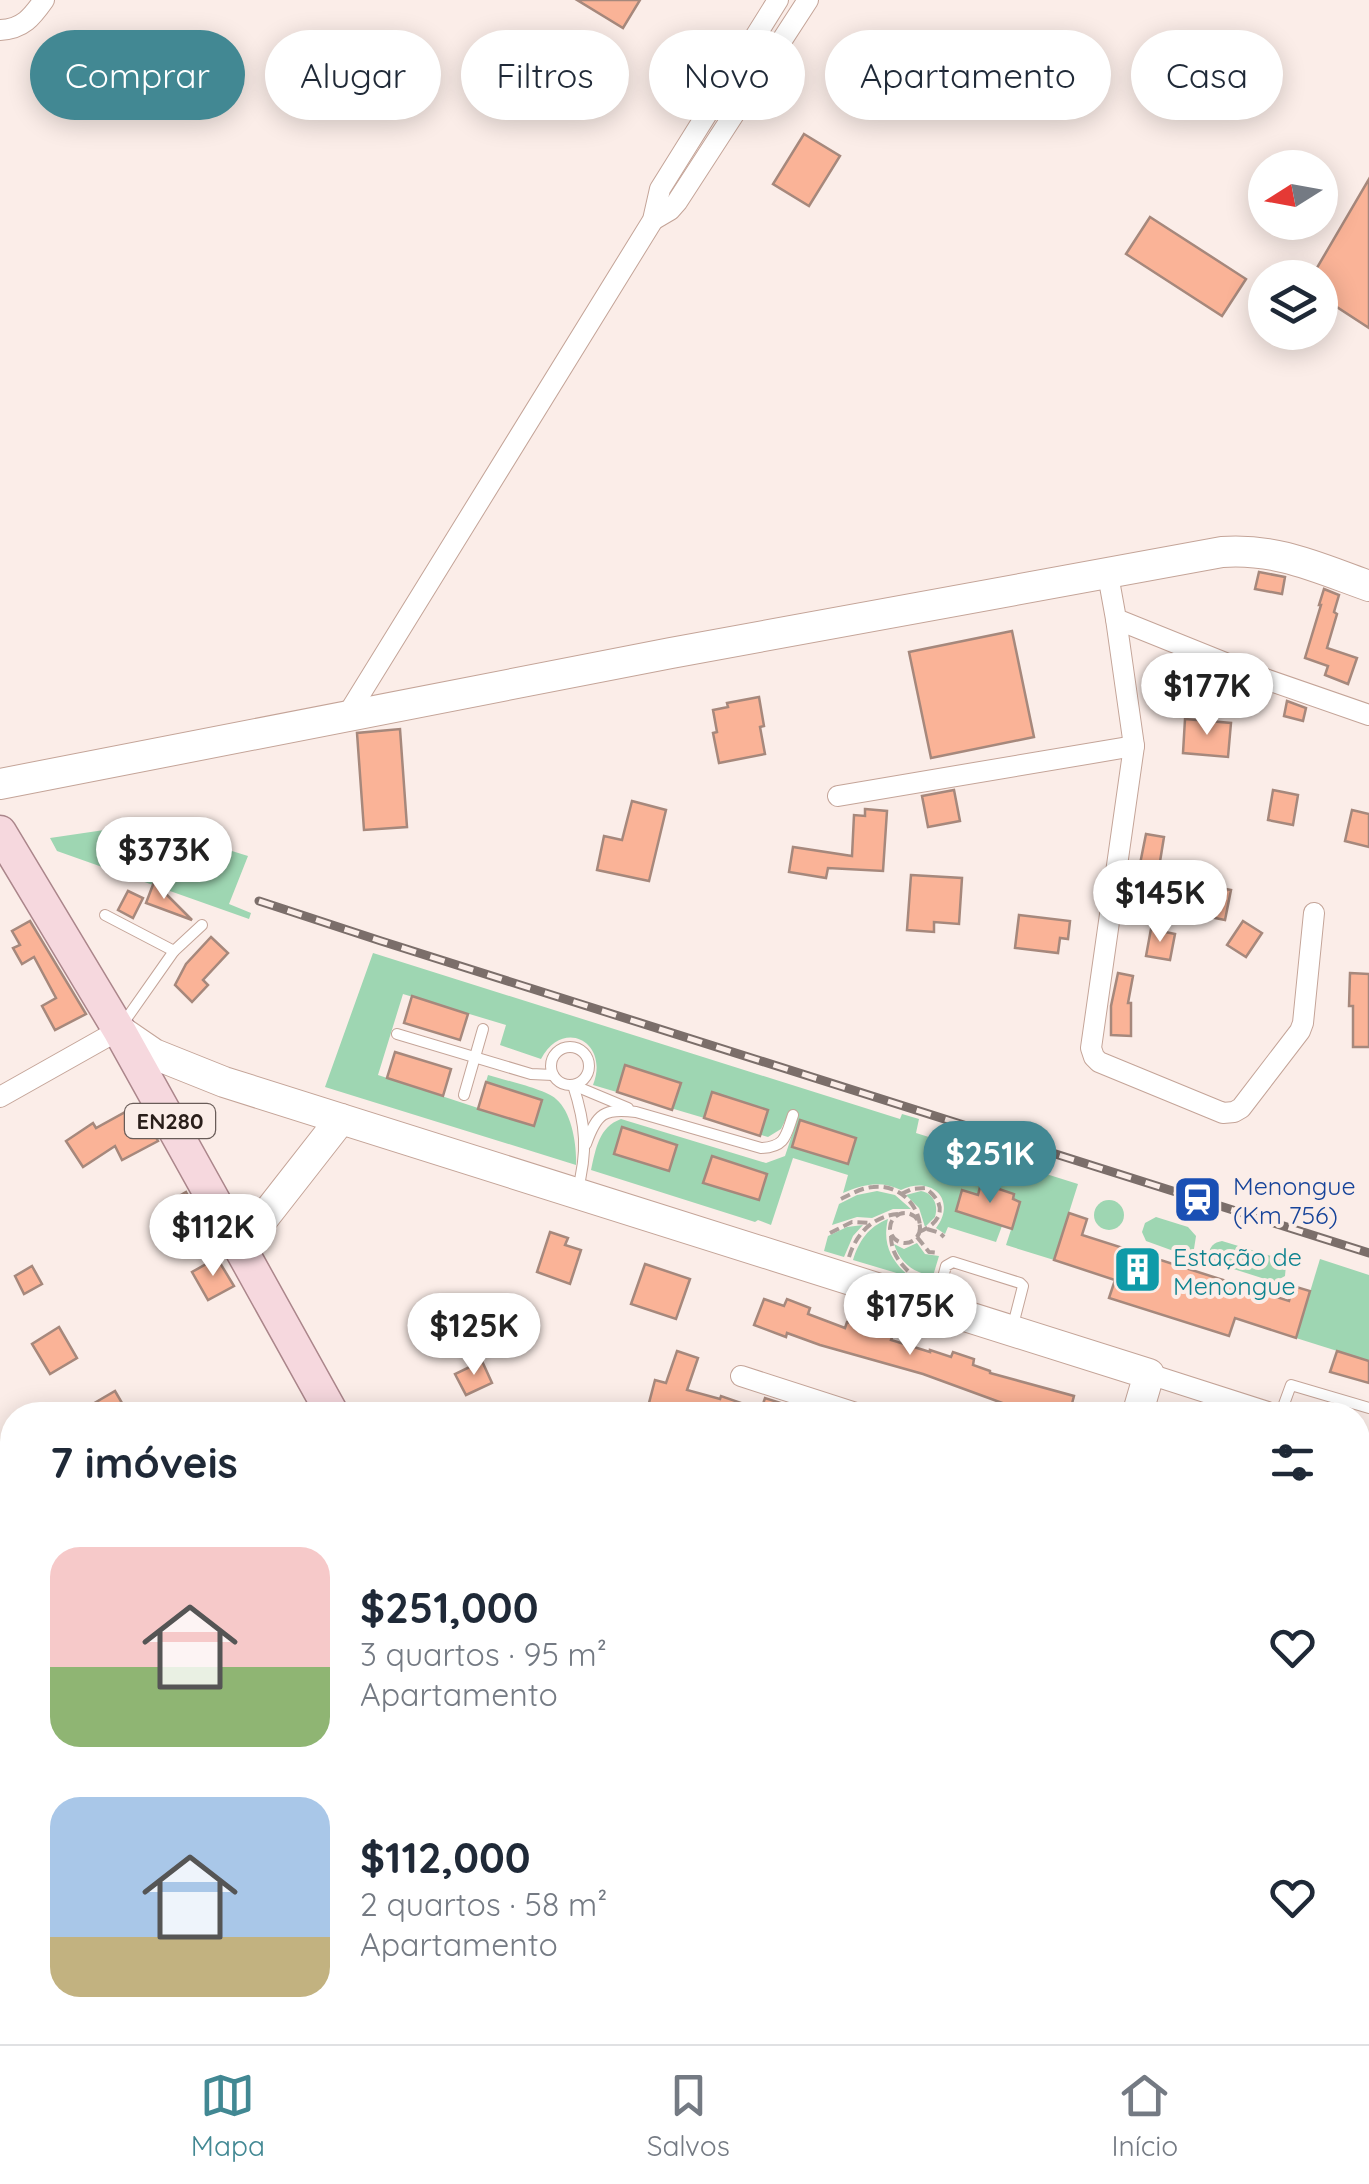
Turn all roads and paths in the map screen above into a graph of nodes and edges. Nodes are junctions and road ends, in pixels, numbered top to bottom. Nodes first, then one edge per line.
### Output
1 (44, 0) edge
2 (778, 0) edge
3 (808, 0) edge
4 (0, 30) edge
5 (652, 220) junction
6 (1108, 574) junction
7 (1369, 586) edge
8 (1116, 619) junction
9 (1369, 715) edge
10 (346, 717) junction
11 (1134, 746) junction
12 (0, 784) edge
13 (838, 796) dead end
14 (0, 832) edge
15 (1314, 913) dead end
16 (104, 915) dead end
17 (202, 924) dead end
18 (174, 951) junction
19 (484, 1029) dead end
20 (119, 1030) junction
21 (398, 1034) dead end
22 (474, 1059) junction
23 (553, 1075) junction
24 (574, 1085) junction
25 (464, 1095) dead end
26 (0, 1097) edge
27 (636, 1112) junction
28 (793, 1115) dead end
29 (342, 1119) junction
30 (586, 1144) junction
31 (576, 1194) junction
32 (901, 1194) junction
33 (840, 1200) dead end
34 (903, 1214) junction
35 (871, 1223) junction
36 (927, 1229) junction
37 (890, 1232) junction
38 (919, 1232) junction
39 (830, 1233) dead end
40 (944, 1237) dead end
41 (241, 1247) junction
42 (940, 1253) dead end
43 (849, 1259) dead end
44 (917, 1277) dead end
45 (935, 1306) junction
46 (1011, 1331) junction
47 (1149, 1374) junction
48 (742, 1376) dead end
49 (326, 1402) edge
50 (822, 1402) edge
51 (1141, 1402) edge
52 (1237, 1402) edge
53 (1284, 1402) edge
54 (1349, 1402) edge

1 - 4 street
2 - 5 street
3 - 5 street
5 - 10 street
6 - 7 street
6 - 8 street
6 - 10 street
8 - 9 street
8 - 11 street
10 - 12 street
11 - 13 street
11 - 15 street
14 - 20 main road, EN280
16 - 18 lane
17 - 18 lane
18 - 20 lane
19 - 22 lane
20 - 26 street
20 - 29 street
20 - 41 main road, EN280
21 - 22 lane
22 - 23 lane
22 - 25 lane
23 - 24 lane
23 - 24 lane
24 - 27 lane
24 - 30 lane
27 - 28 lane
27 - 30 lane
29 - 31 street
29 - 41 street
30 - 31 lane
31 - 45 street
32 - 33 path
32 - 36 path
32 - 38 path
34 - 35 path
34 - 37 path
34 - 38 path
35 - 39 path
35 - 43 path
36 - 38 path
36 - 40 path
37 - 38 path
37 - 44 path
38 - 42 path
41 - 49 main road, EN280
45 - 46 street
45 - 46 lane
46 - 47 street
47 - 51 street
47 - 52 street
48 - 50 street
53 - 54 lane

